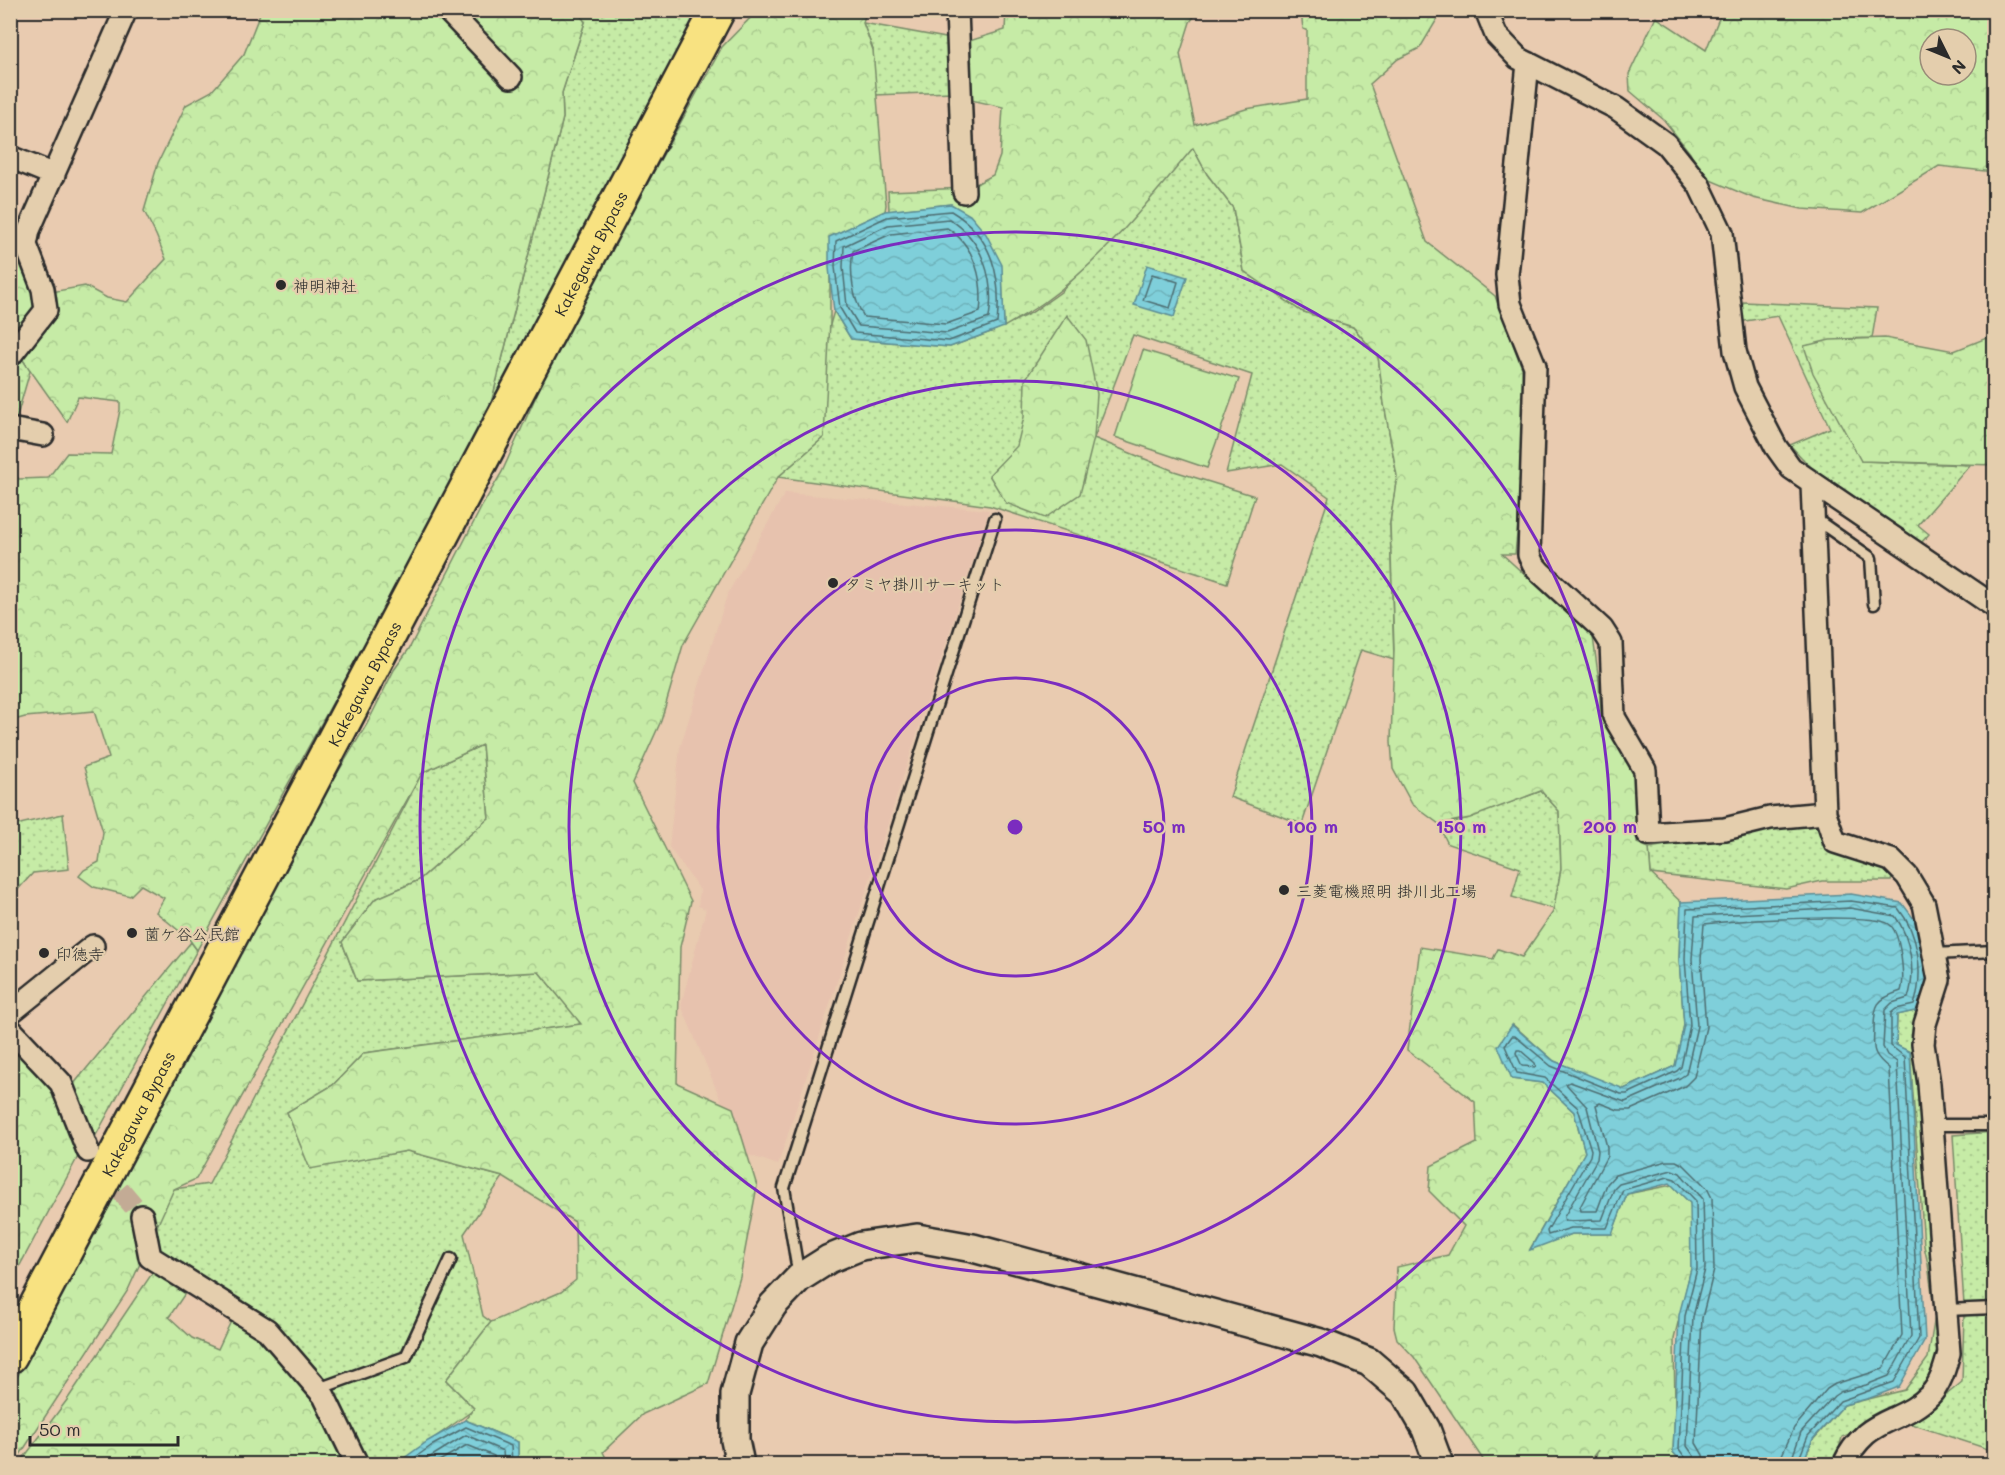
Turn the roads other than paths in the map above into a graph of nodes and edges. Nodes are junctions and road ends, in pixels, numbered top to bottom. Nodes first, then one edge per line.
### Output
1 (126, 10) edge
2 (449, 10) edge
3 (718, 10) edge
4 (957, 10) edge
5 (1486, 10) edge
6 (1528, 63) junction
7 (511, 77) dead end
8 (10, 157) edge
9 (54, 176) junction
10 (964, 192) dead end
11 (14, 352) edge
12 (10, 374) edge
13 (10, 429) edge
14 (43, 435) dead end
15 (1812, 484) junction
16 (1814, 517) junction
17 (995, 519) dead end
18 (1874, 604) dead end
19 (1995, 606) edge
20 (1825, 813) junction
21 (93, 946) dead end
22 (1995, 951) edge
23 (1935, 954) junction
24 (10, 1013) edge
25 (10, 1029) edge
26 (1932, 1125) junction
27 (1995, 1125) edge
28 (88, 1152) tunnel mouth
29 (142, 1216) tunnel mouth
30 (451, 1259) dead end
31 (799, 1278) junction
32 (1995, 1308) edge
33 (1946, 1310) junction
34 (10, 1356) edge
35 (318, 1389) junction
36 (357, 1464) edge
37 (740, 1464) edge
38 (1439, 1464) edge
39 (1844, 1464) edge

1 - 9 street
2 - 7 street
3 - 34 highway, Kakegawa Bypass
4 - 10 street
5 - 6 street
6 - 15 street
6 - 20 street
8 - 9 street
9 - 11 street
11 - 12 street
13 - 14 street
15 - 16 street
15 - 19 street
16 - 18 lane
16 - 20 street
17 - 31 lane
20 - 23 street
21 - 24 street
22 - 23 lane
23 - 26 street
25 - 28 street
26 - 27 lane
26 - 33 street
29 - 35 street
30 - 35 lane
31 - 37 street
31 - 38 street
32 - 33 lane
33 - 39 street
35 - 36 street

